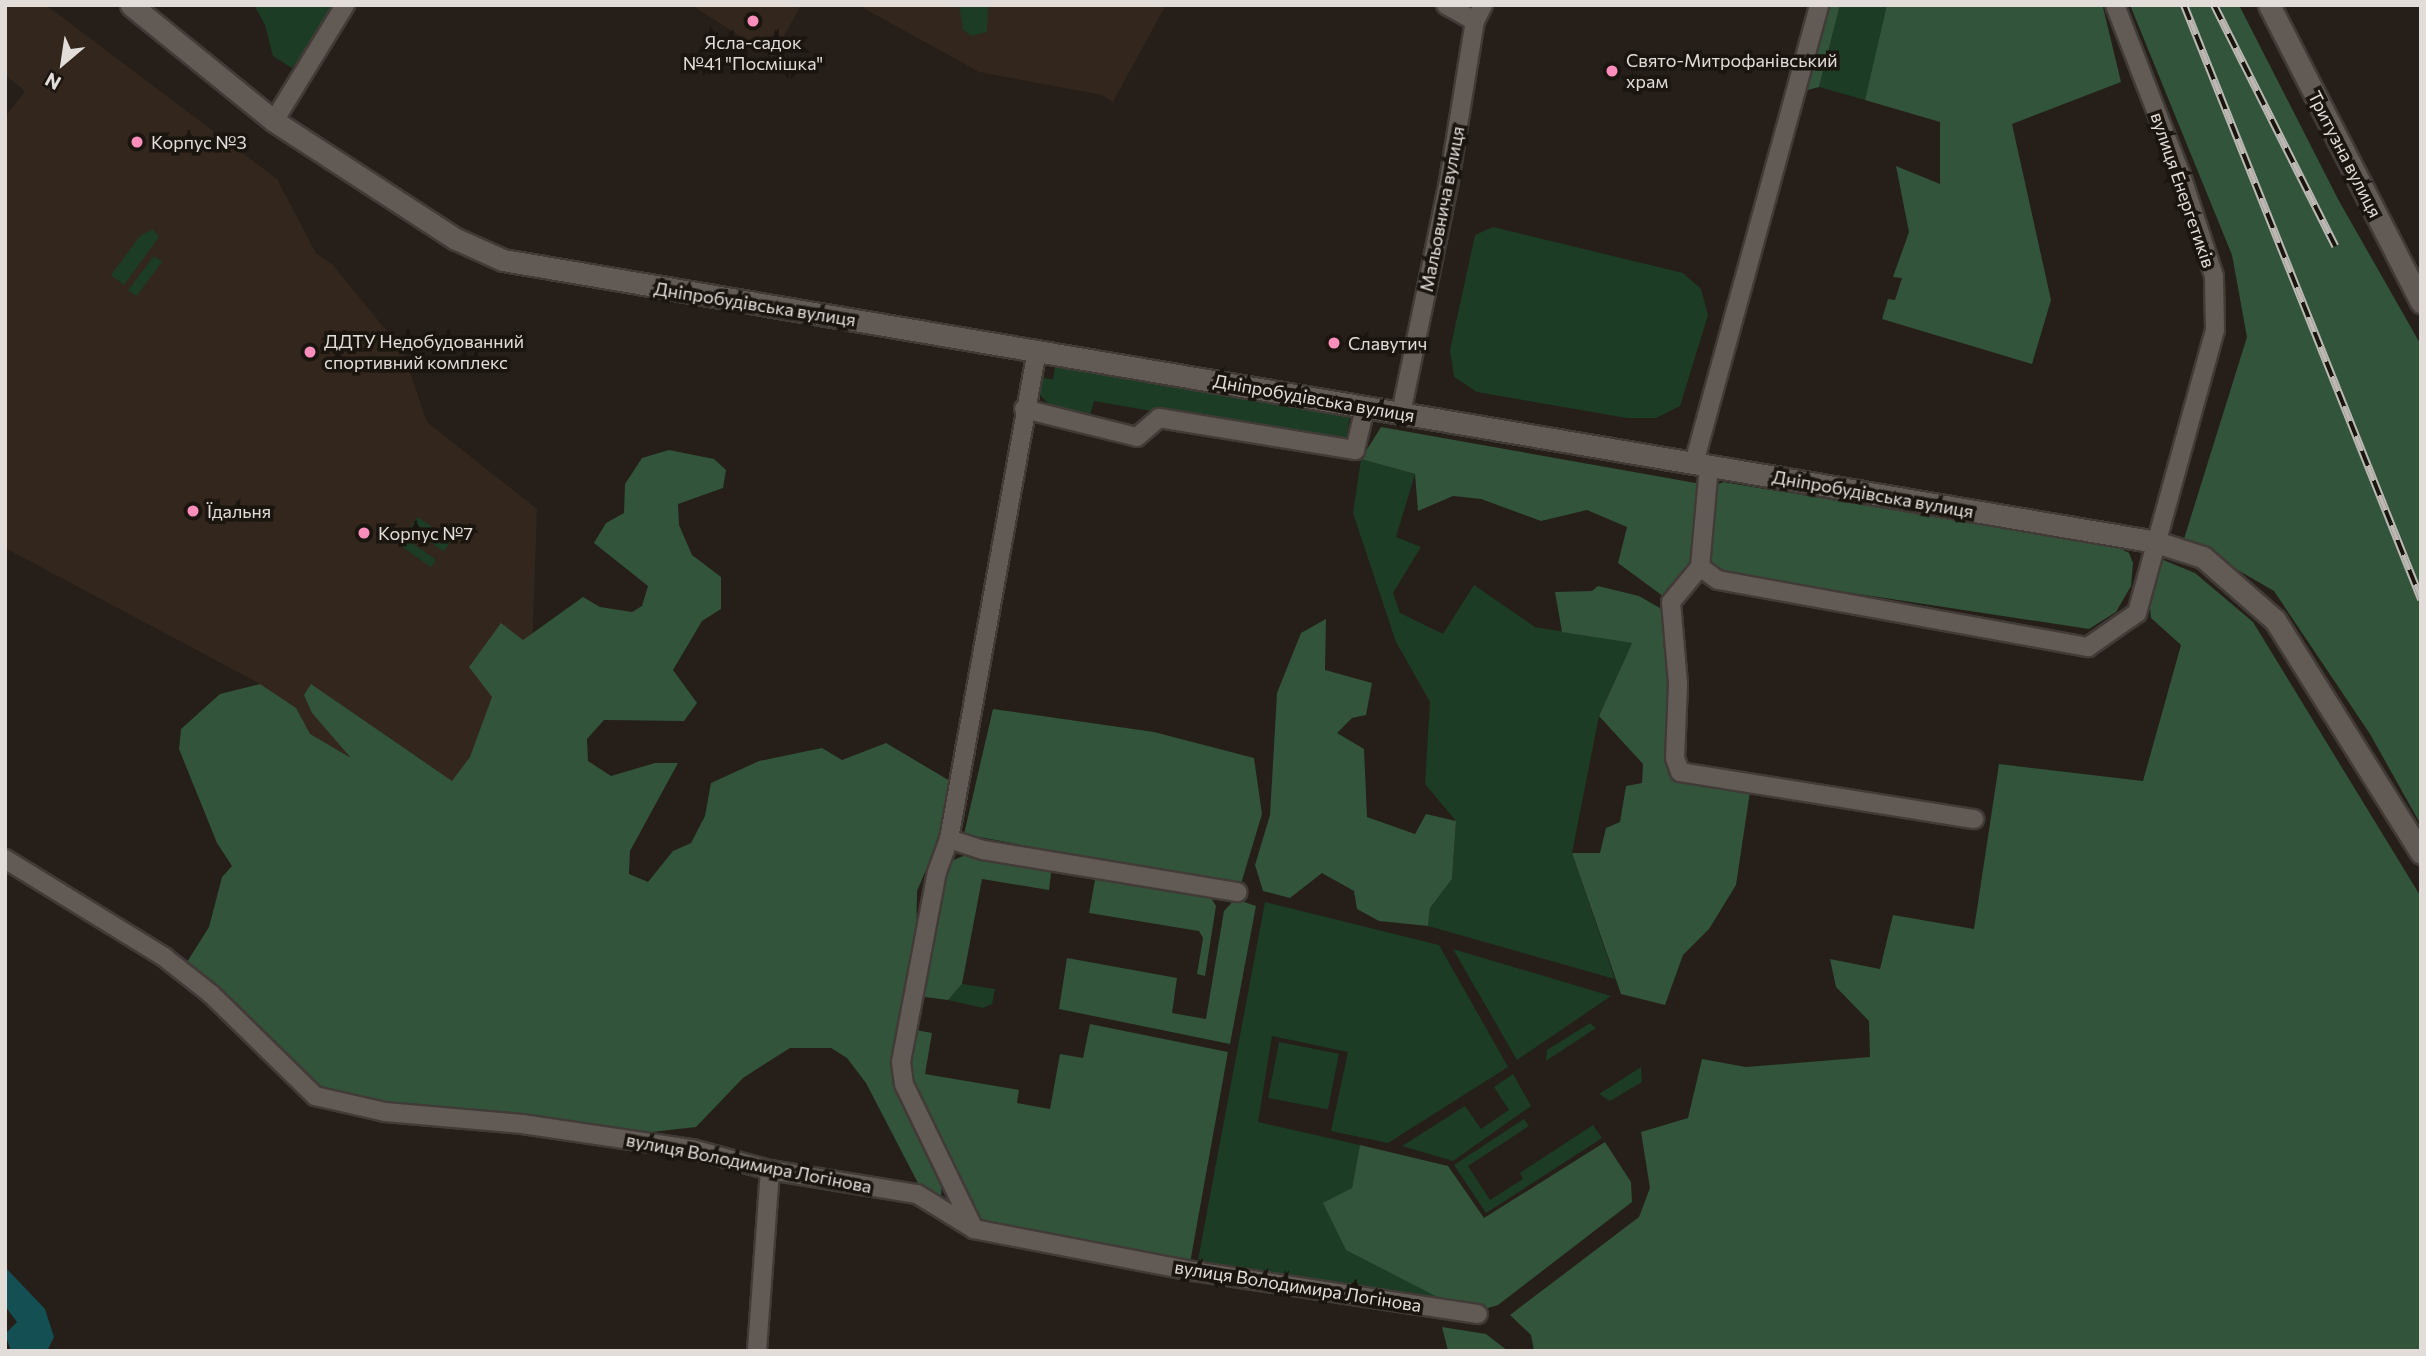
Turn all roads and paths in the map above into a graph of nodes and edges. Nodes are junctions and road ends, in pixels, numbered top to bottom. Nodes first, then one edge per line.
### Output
1 (131, 5) edge
2 (345, 5) edge
3 (1446, 5) edge
4 (1819, 5) edge
5 (2115, 5) edge
6 (2269, 5) edge
7 (1479, 13) edge
8 (274, 121) junction
9 (2421, 302) edge
10 (1037, 350) junction
11 (1365, 408) junction
12 (1024, 409) junction
13 (1401, 413) junction
14 (1702, 464) junction
15 (2156, 542) junction
16 (1700, 567) junction
17 (1974, 819) dead end
18 (949, 839) junction
19 (2421, 853) edge
20 (5, 859) edge
21 (1238, 892) dead end
22 (769, 1170) junction
23 (974, 1229) junction
24 (1478, 1314) dead end
25 (757, 1351) edge

1 - 8 street, Дніпробудівська вулиця
2 - 8 street
3 - 7 street
4 - 14 street
5 - 15 street, вулиця Енергетиків
6 - 9 street, Тритузна вулиця
7 - 13 street, Мальовнича вулиця
8 - 10 street, Дніпробудівська вулиця
10 - 11 street, Дніпробудівська вулиця
10 - 12 street
11 - 12 street
11 - 13 street, Дніпробудівська вулиця
12 - 18 street
13 - 14 street, Дніпробудівська вулиця
14 - 15 street, Дніпробудівська вулиця
14 - 16 street
15 - 16 street, вулиця Енергетиків
15 - 19 street, Дніпробудівська вулиця
16 - 17 street
18 - 21 street
18 - 23 street
20 - 22 street, вулиця Володимира Логінова
22 - 23 street, вулиця Володимира Логінова
22 - 25 street
23 - 24 street, вулиця Володимира Логінова

